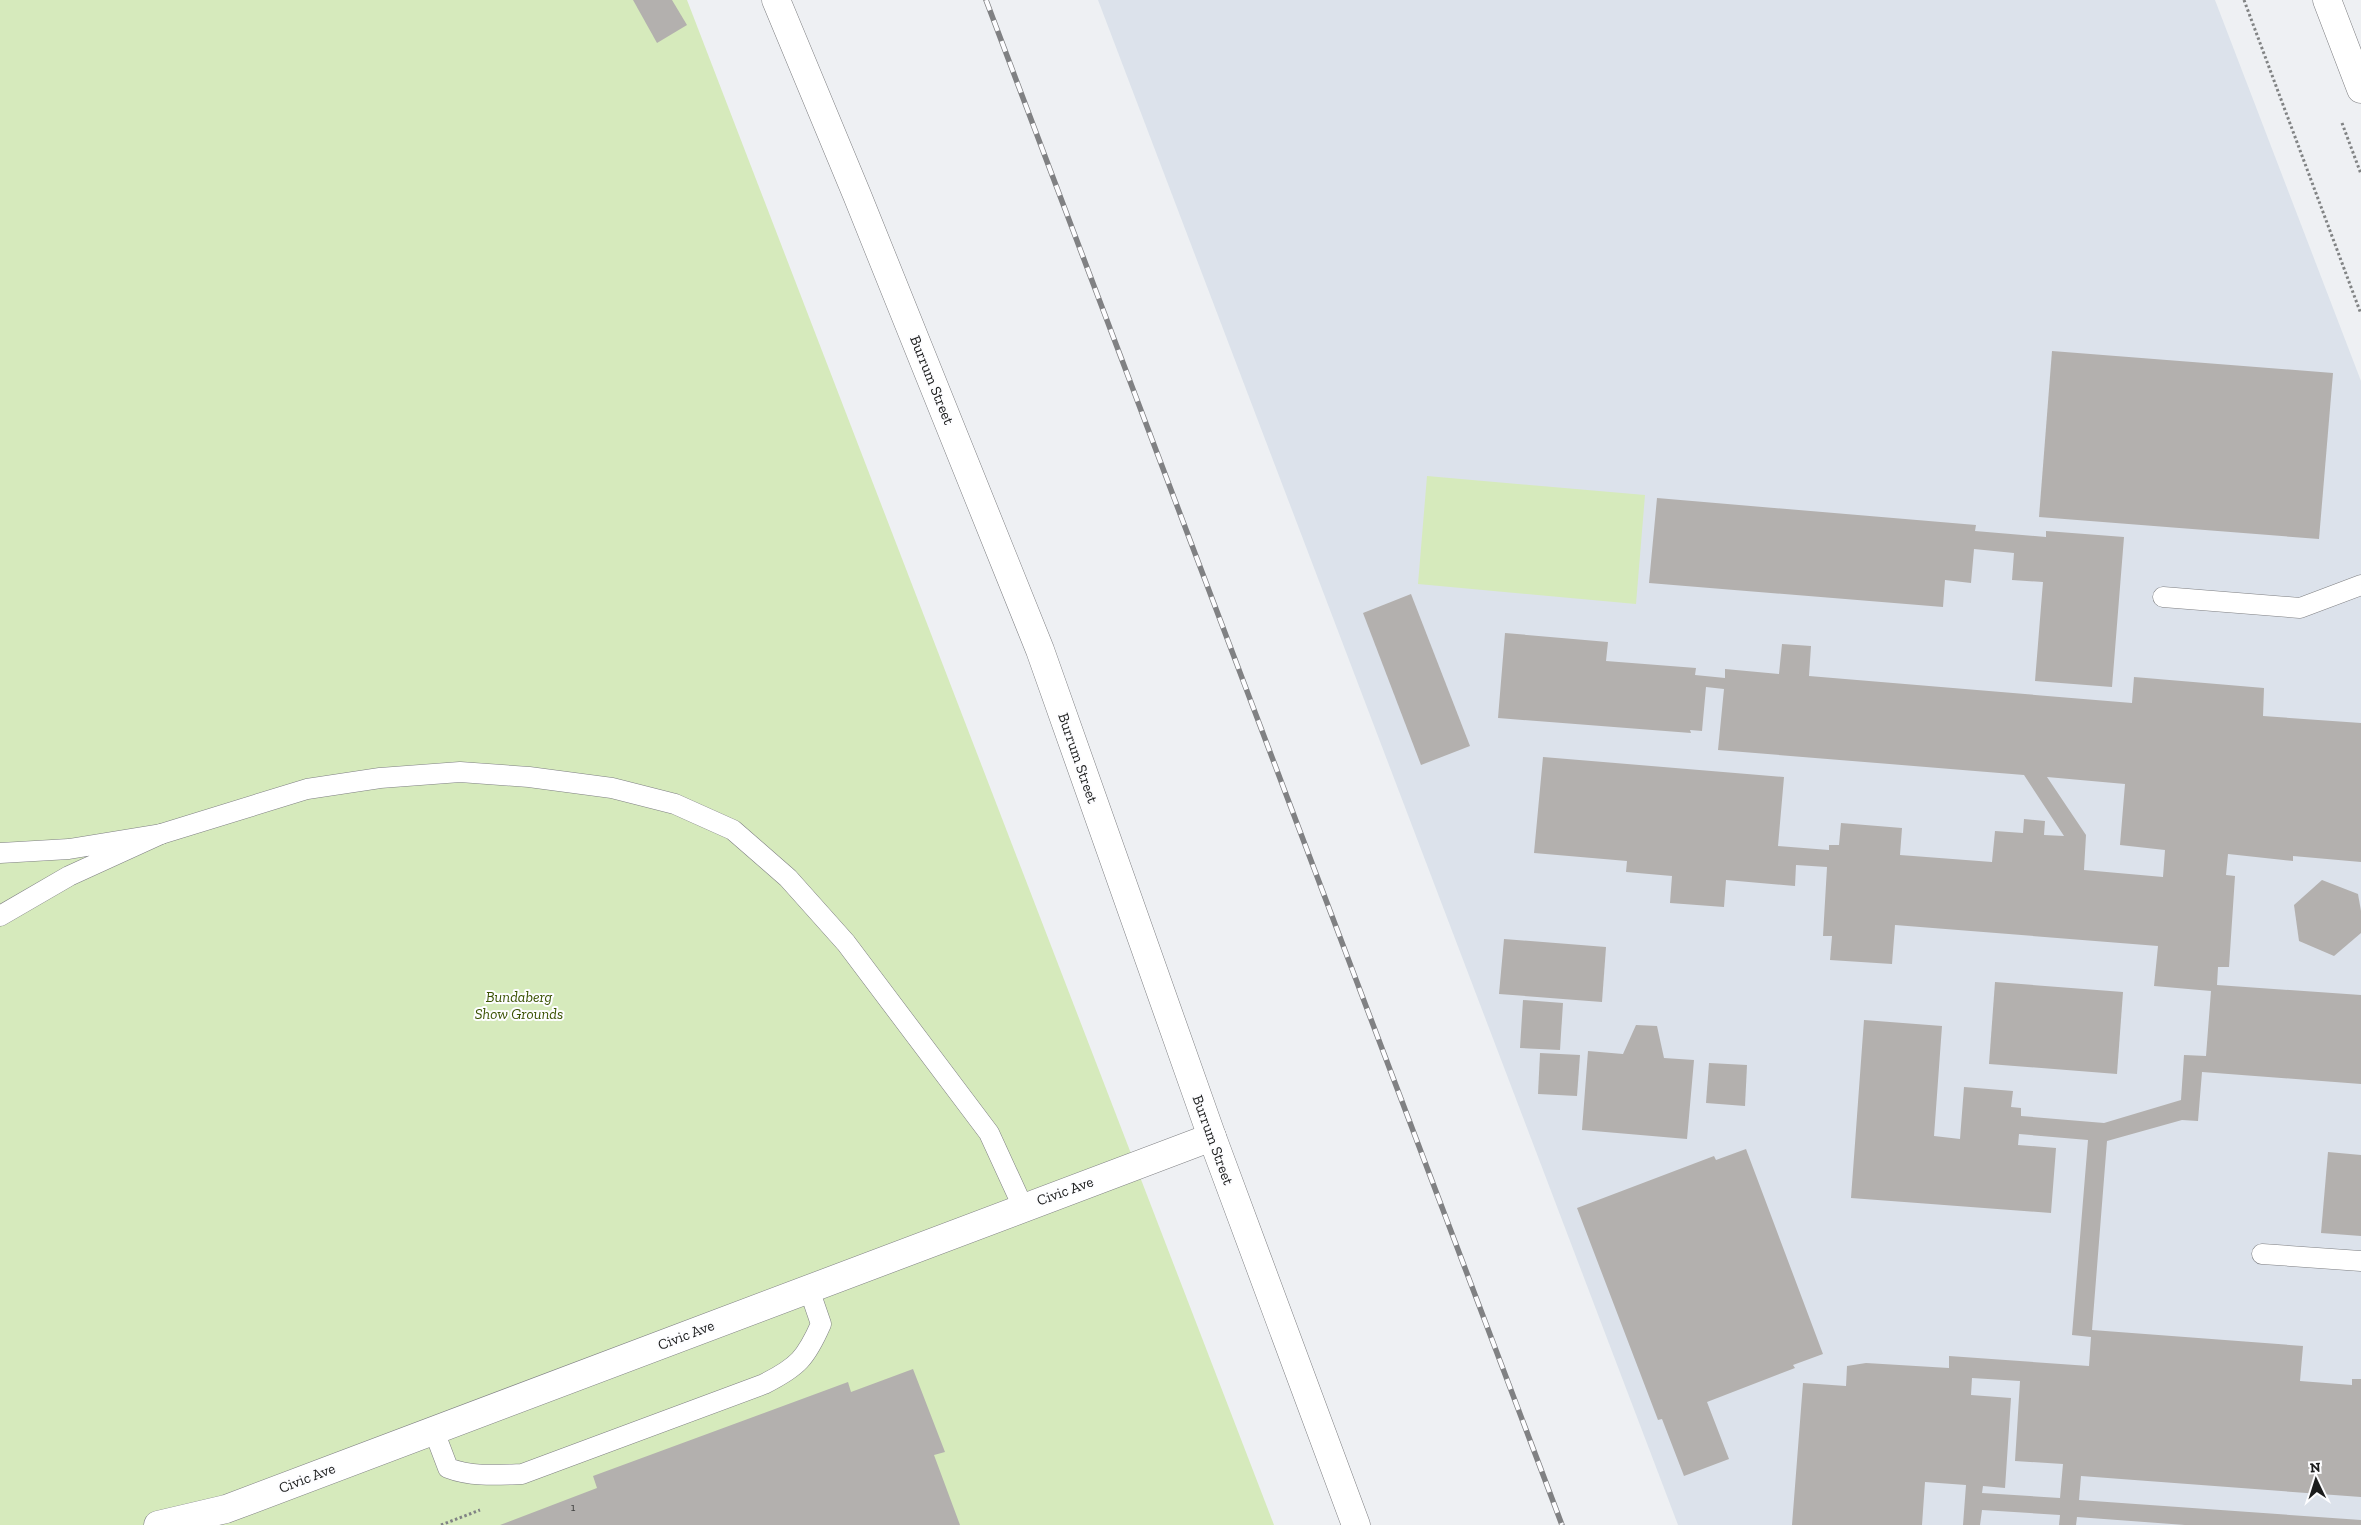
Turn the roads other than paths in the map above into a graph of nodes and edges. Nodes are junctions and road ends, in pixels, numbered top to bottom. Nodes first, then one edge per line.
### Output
1 (776, 0) edge
2 (2327, 0) edge
3 (2361, 89) edge
4 (2361, 584) edge
5 (2163, 597) dead end
6 (161, 834) junction
7 (0, 853) edge
8 (0, 916) edge
9 (1212, 1137) junction
10 (1023, 1207) junction
11 (2262, 1254) dead end
12 (2361, 1261) edge
13 (809, 1289) junction
14 (434, 1431) junction
15 (158, 1525) edge
16 (1356, 1525) edge

1 - 9 street, Burrum Street
2 - 3 street
4 - 5 lane
6 - 7 lane
6 - 8 lane
6 - 10 lane
9 - 10 street, Civic Ave
9 - 16 street, Burrum Street
10 - 13 street, Civic Ave
11 - 12 lane
13 - 14 street, Civic Ave
13 - 14 lane
14 - 15 street, Civic Ave

